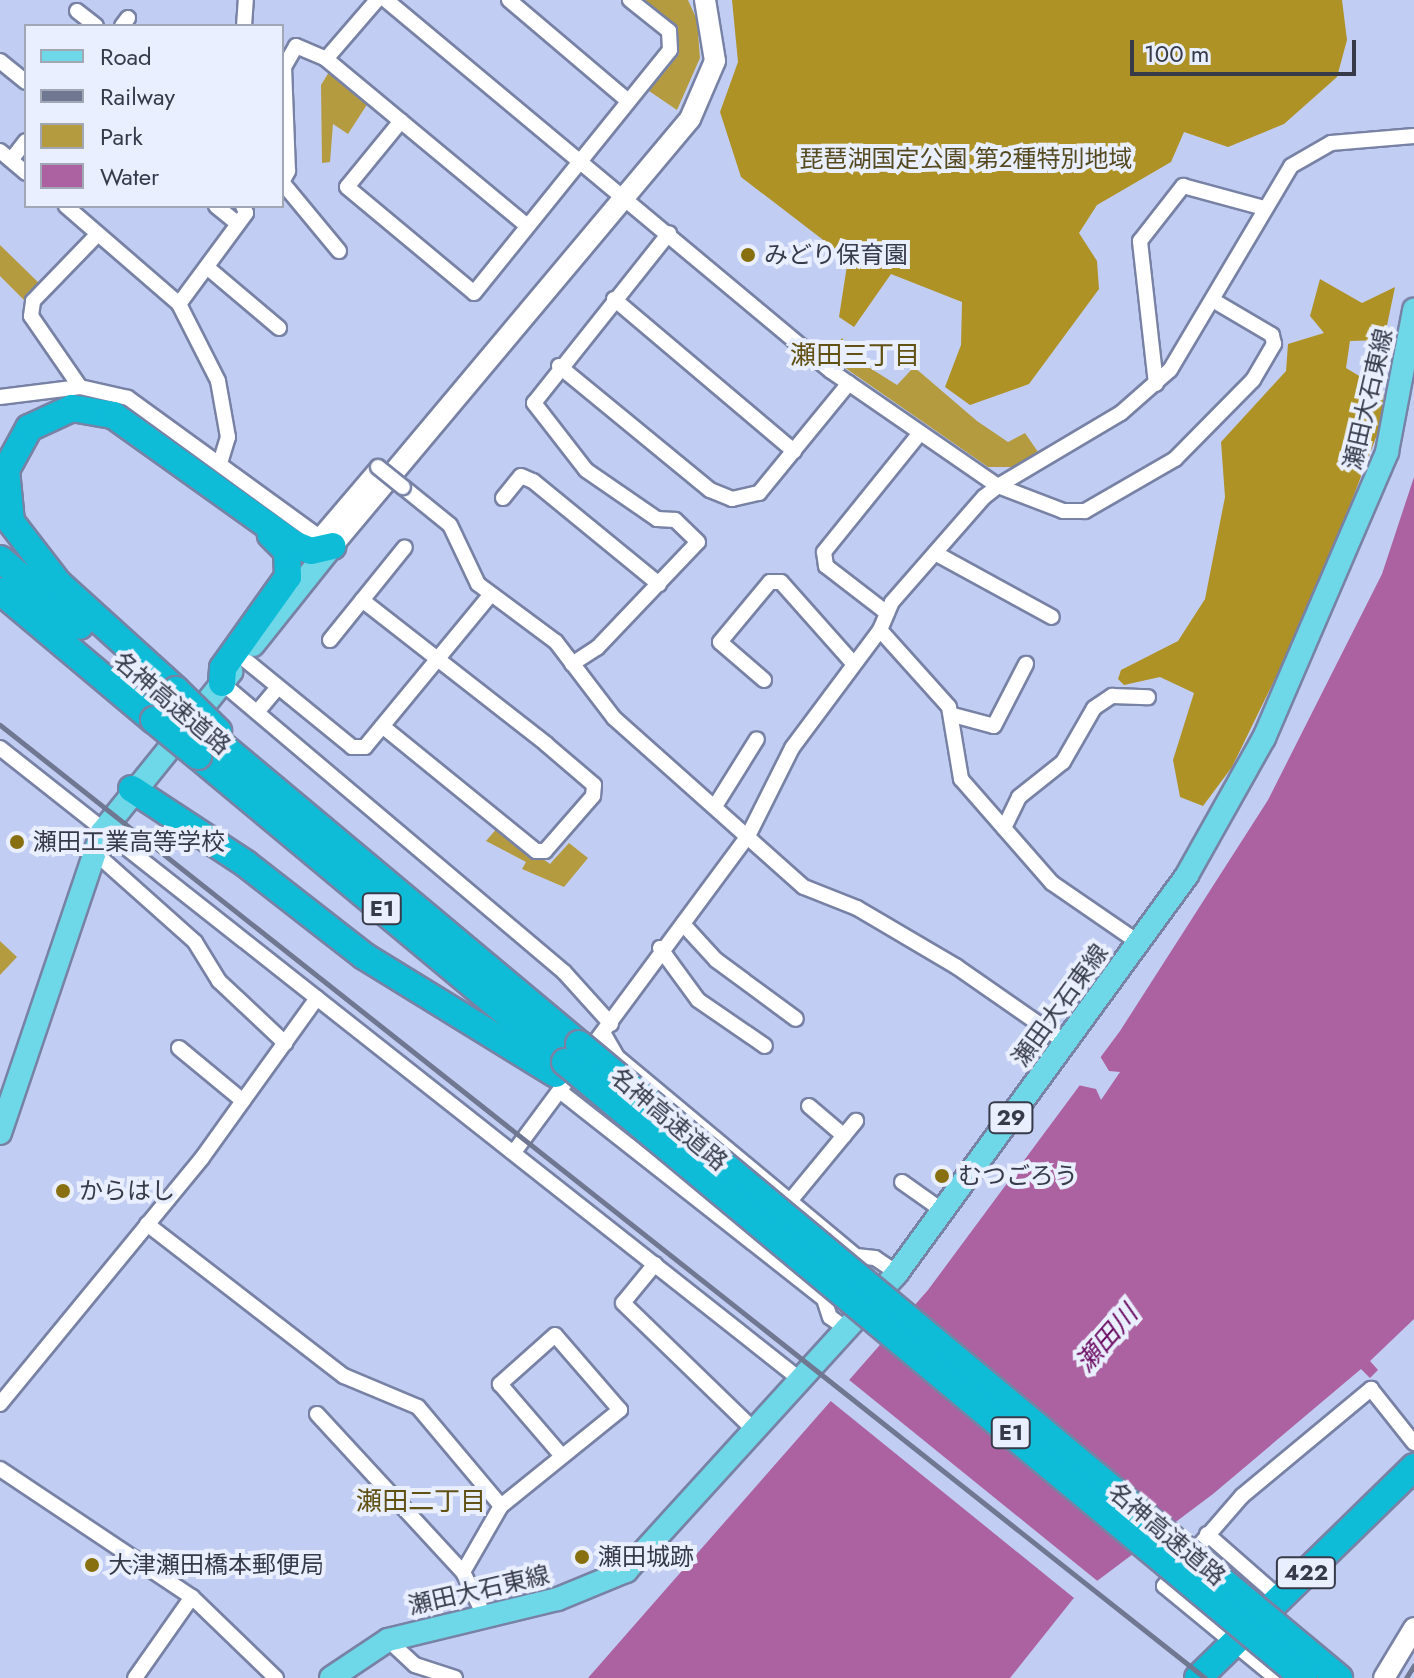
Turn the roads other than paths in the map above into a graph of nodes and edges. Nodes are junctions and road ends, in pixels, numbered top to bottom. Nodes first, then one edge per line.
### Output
1 (246, 0) edge
2 (377, 0) edge
3 (386, 0) edge
4 (509, 0) edge
5 (630, 0) edge
6 (705, 0) edge
7 (77, 11) dead end
8 (93, 24) edge
9 (244, 24) edge
10 (326, 59) junction
11 (0, 61) edge
12 (24, 80) edge
13 (628, 101) junction
14 (401, 121) junction
15 (1414, 136) edge
16 (24, 142) edge
17 (5, 155) edge
18 (581, 160) junction
19 (24, 171) edge
20 (284, 178) edge
21 (284, 184) edge
22 (625, 197) junction
23 (68, 208) edge
24 (1264, 208) junction
25 (245, 212) edge
26 (527, 226) junction
27 (669, 233) junction
28 (98, 234) junction
29 (339, 251) dead end
30 (208, 268) junction
31 (614, 299) junction
32 (1216, 302) junction
33 (179, 304) junction
34 (1414, 310) edge
35 (279, 328) dead end
36 (559, 366) junction
37 (849, 383) junction
38 (1156, 384) junction
39 (80, 387) junction
40 (0, 397) edge
41 (920, 433) junction
42 (794, 451) junction
43 (221, 460) junction
44 (998, 486) junction
45 (503, 498) dead end
46 (250, 515) junction
47 (326, 541) junction
48 (405, 547) dead end
49 (935, 553) junction
50 (0, 559) edge
51 (659, 584) junction
52 (0, 591) edge
53 (491, 594) junction
54 (362, 600) junction
55 (887, 613) junction
56 (1052, 617) dead end
57 (880, 630) junction
58 (330, 640) dead end
59 (243, 658) junction
60 (436, 661) junction
61 (853, 663) junction
62 (572, 664) junction
63 (1026, 664) dead end
64 (764, 680) dead end
65 (222, 683) junction
66 (278, 687) junction
67 (1148, 697) dead end
68 (166, 703) junction
69 (258, 711) junction
70 (953, 715) junction
71 (382, 726) junction
72 (757, 739) dead end
73 (210, 742) junction
74 (0, 748) edge
75 (132, 789) junction
76 (717, 803) junction
77 (1004, 828) junction
78 (748, 836) junction
79 (97, 842) junction
80 (683, 924) junction
81 (1138, 942) junction
82 (660, 948) junction
83 (317, 998) junction
84 (796, 1019) dead end
85 (608, 1030) junction
86 (1065, 1042) junction
87 (285, 1043) junction
88 (759, 1046) dead end
89 (179, 1048) dead end
90 (565, 1068) junction
91 (243, 1101) junction
92 (809, 1106) dead end
93 (856, 1121) dead end
94 (0, 1133) edge
95 (844, 1136) junction
96 (514, 1152) junction
97 (902, 1182) dead end
98 (790, 1201) junction
99 (943, 1211) junction
100 (147, 1224) junction
101 (655, 1264) junction
102 (897, 1273) junction
103 (848, 1330) junction
104 (802, 1381) junction
105 (0, 1404) edge
106 (317, 1414) dead end
107 (756, 1432) junction
108 (1414, 1443) edge
109 (561, 1455) junction
110 (1414, 1467) edge
111 (0, 1469) edge
112 (501, 1506) junction
113 (1207, 1534) junction
114 (463, 1572) junction
115 (192, 1597) junction
116 (1280, 1598) junction
117 (484, 1615) junction
118 (1414, 1628) edge
119 (388, 1640) junction
120 (1234, 1643) junction
121 (135, 1678) edge
122 (276, 1678) edge
123 (331, 1678) edge
124 (455, 1678) edge
125 (1198, 1678) edge
126 (1276, 1678) edge
127 (1304, 1678) edge
128 (1339, 1678) edge
129 (1384, 1678) edge

1 - 9 street
2 - 10 street
3 - 18 street
4 - 13 street
5 - 13 street
6 - 22 street
7 - 8 street
10 - 14 street
10 - 20 street
11 - 12 street
13 - 18 street
14 - 26 street
14 - 26 street
15 - 24 street
16 - 17 street
17 - 19 street
18 - 22 street
18 - 26 street
21 - 29 street
22 - 27 street
22 - 47 street
23 - 28 street
24 - 32 street
24 - 38 street
25 - 30 street
27 - 31 street
27 - 37 street
28 - 33 street
28 - 39 street
30 - 33 street
30 - 35 street
31 - 36 street
31 - 42 street
32 - 38 street
32 - 44 street
33 - 43 street
34 - 81 main road, 瀬田大石東線 / 29
36 - 42 street
36 - 51 street
37 - 41 street
37 - 42 street
38 - 44 street
39 - 40 street
39 - 43 street
41 - 44 street
41 - 55 street
43 - 47 street
44 - 49 street
45 - 51 street
46 - 47 highway
46 - 65 highway
46 - 68 highway
47 - 53 street, bridge
47 - 59 main road
48 - 54 street
49 - 55 street
49 - 56 street
50 - 68 highway, 名神高速道路 / E1
51 - 62 street
52 - 68 highway, 名神高速道路 / E1
53 - 60 street
53 - 62 street
54 - 58 street
54 - 60 street
55 - 57 street
57 - 61 street
57 - 70 street
59 - 65 main road
59 - 66 street
60 - 71 street
60 - 71 street
61 - 64 street
61 - 78 street
62 - 76 street
63 - 70 street
65 - 69 street
65 - 75 main road
66 - 69 street
66 - 71 street
67 - 77 street
68 - 73 highway, 名神高速道路 / E1
69 - 85 street
70 - 77 street
72 - 76 street
73 - 90 highway, 名神高速道路 / E1
73 - 90 highway, 名神高速道路 / E1
74 - 79 street
75 - 79 main road
75 - 90 highway
76 - 78 street
77 - 81 street
78 - 80 street
78 - 86 street
79 - 83 street
79 - 87 street
79 - 94 main road
80 - 82 street
80 - 84 street
81 - 86 main road, 瀬田大石東線 / 29
82 - 85 street
82 - 88 street
83 - 87 street
83 - 96 street
85 - 90 street
85 - 98 street
86 - 99 main road, 瀬田大石東線 / 29
87 - 91 street
89 - 91 street
90 - 96 street
90 - 103 street
90 - 127 highway, 名神高速道路 / E1, bridge
90 - 128 highway, 名神高速道路 / E1, bridge
91 - 100 street
92 - 95 street
93 - 95 street
95 - 98 street
96 - 101 street
97 - 99 street
98 - 102 street
99 - 102 main road, 瀬田大石東線 / 29
100 - 105 street
100 - 112 street
101 - 104 street
101 - 107 street
102 - 103 main road, 瀬田大石東線 / 29
103 - 104 main road, 瀬田大石東線 / 29
104 - 107 main road, 瀬田大石東線 / 29
106 - 114 street
107 - 117 main road, 瀬田大石東線 / 29
108 - 113 street
109 - 109 street
109 - 112 street
110 - 116 highway, 422
111 - 115 street
112 - 114 street
113 - 116 street
113 - 120 street
114 - 117 street
115 - 121 street
115 - 122 street
116 - 120 highway, 422
117 - 119 main road, 瀬田大石東線 / 29
118 - 129 street
119 - 123 main road, 瀬田大石東線 / 29
119 - 124 street
120 - 125 highway, 422
120 - 126 street

